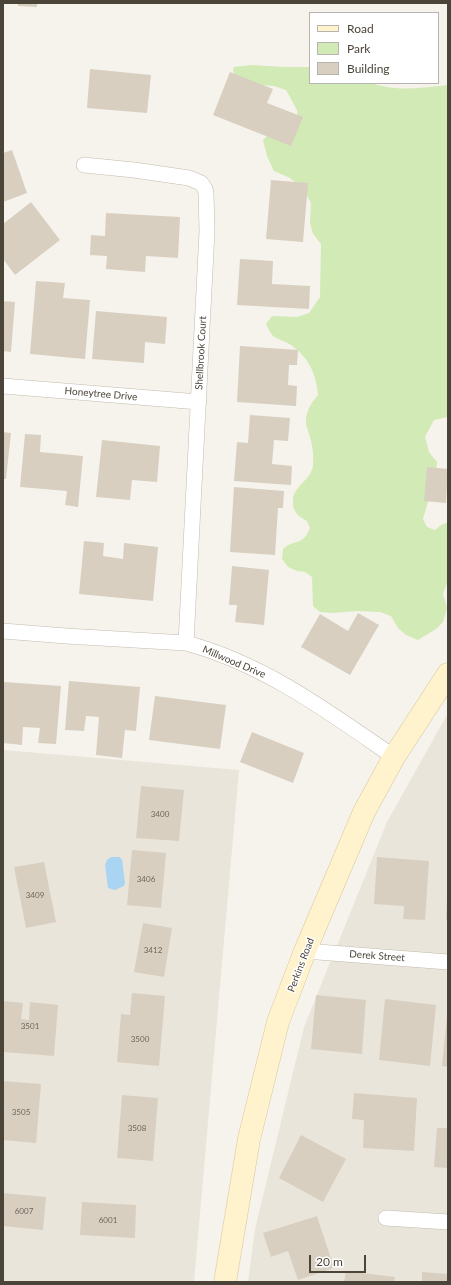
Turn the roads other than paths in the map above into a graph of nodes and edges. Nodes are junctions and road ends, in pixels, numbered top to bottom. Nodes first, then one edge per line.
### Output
1 (84, 165) dead end
2 (3, 386) edge
3 (199, 402) junction
4 (3, 630) edge
5 (186, 643) junction
6 (448, 674) edge
7 (394, 758) junction
8 (305, 951) junction
9 (448, 962) edge
10 (386, 1218) dead end
11 (448, 1222) edge
12 (225, 1282) edge

1 - 3 street, Shellbrook Court
2 - 3 street, Honeytree Drive
3 - 5 street, Shellbrook Court
4 - 5 street, Millwood Drive
5 - 7 street, Millwood Drive
6 - 7 main road, Perkins Road
7 - 8 main road, Perkins Road
8 - 9 street, Derek Street
8 - 12 main road, Perkins Road
10 - 11 street

